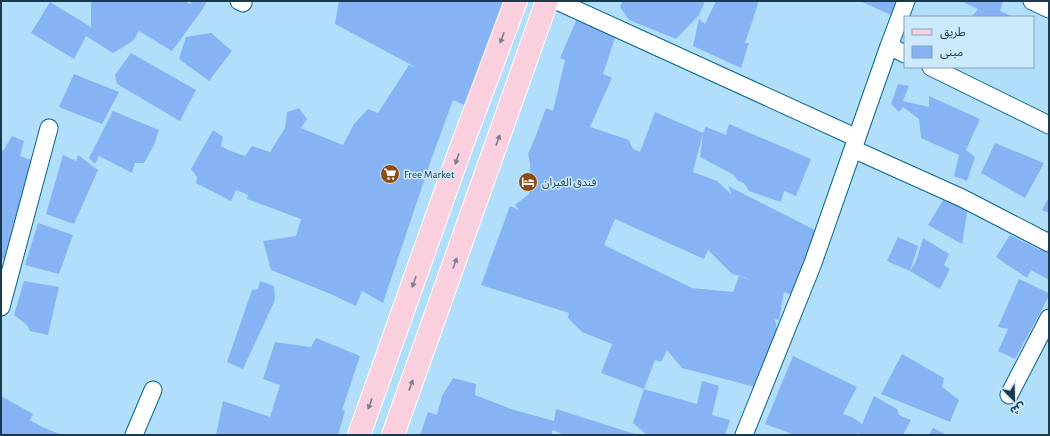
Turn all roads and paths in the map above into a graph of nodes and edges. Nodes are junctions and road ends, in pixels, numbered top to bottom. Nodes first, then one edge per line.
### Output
1 (516, 1) edge
2 (547, 1) edge
3 (557, 1) edge
4 (906, 1) edge
5 (1032, 1) edge
6 (1049, 9) edge
7 (889, 46) junction
8 (904, 54) edge
9 (933, 68) edge
10 (1049, 125) edge
11 (49, 128) dead end
12 (855, 143) junction
13 (1049, 243) edge
14 (1, 307) edge
15 (1049, 318) edge
16 (153, 390) dead end
17 (1009, 395) dead end
18 (134, 435) edge
19 (359, 435) edge
20 (393, 435) edge
21 (744, 435) edge

1 -> 19 main road
20 -> 2 main road
3 - 12 street
4 - 7 street
5 - 6 street
7 - 8 street
7 - 12 street
9 - 10 street
11 - 14 street
12 - 13 street
12 - 21 street
15 - 17 street
16 - 18 street

